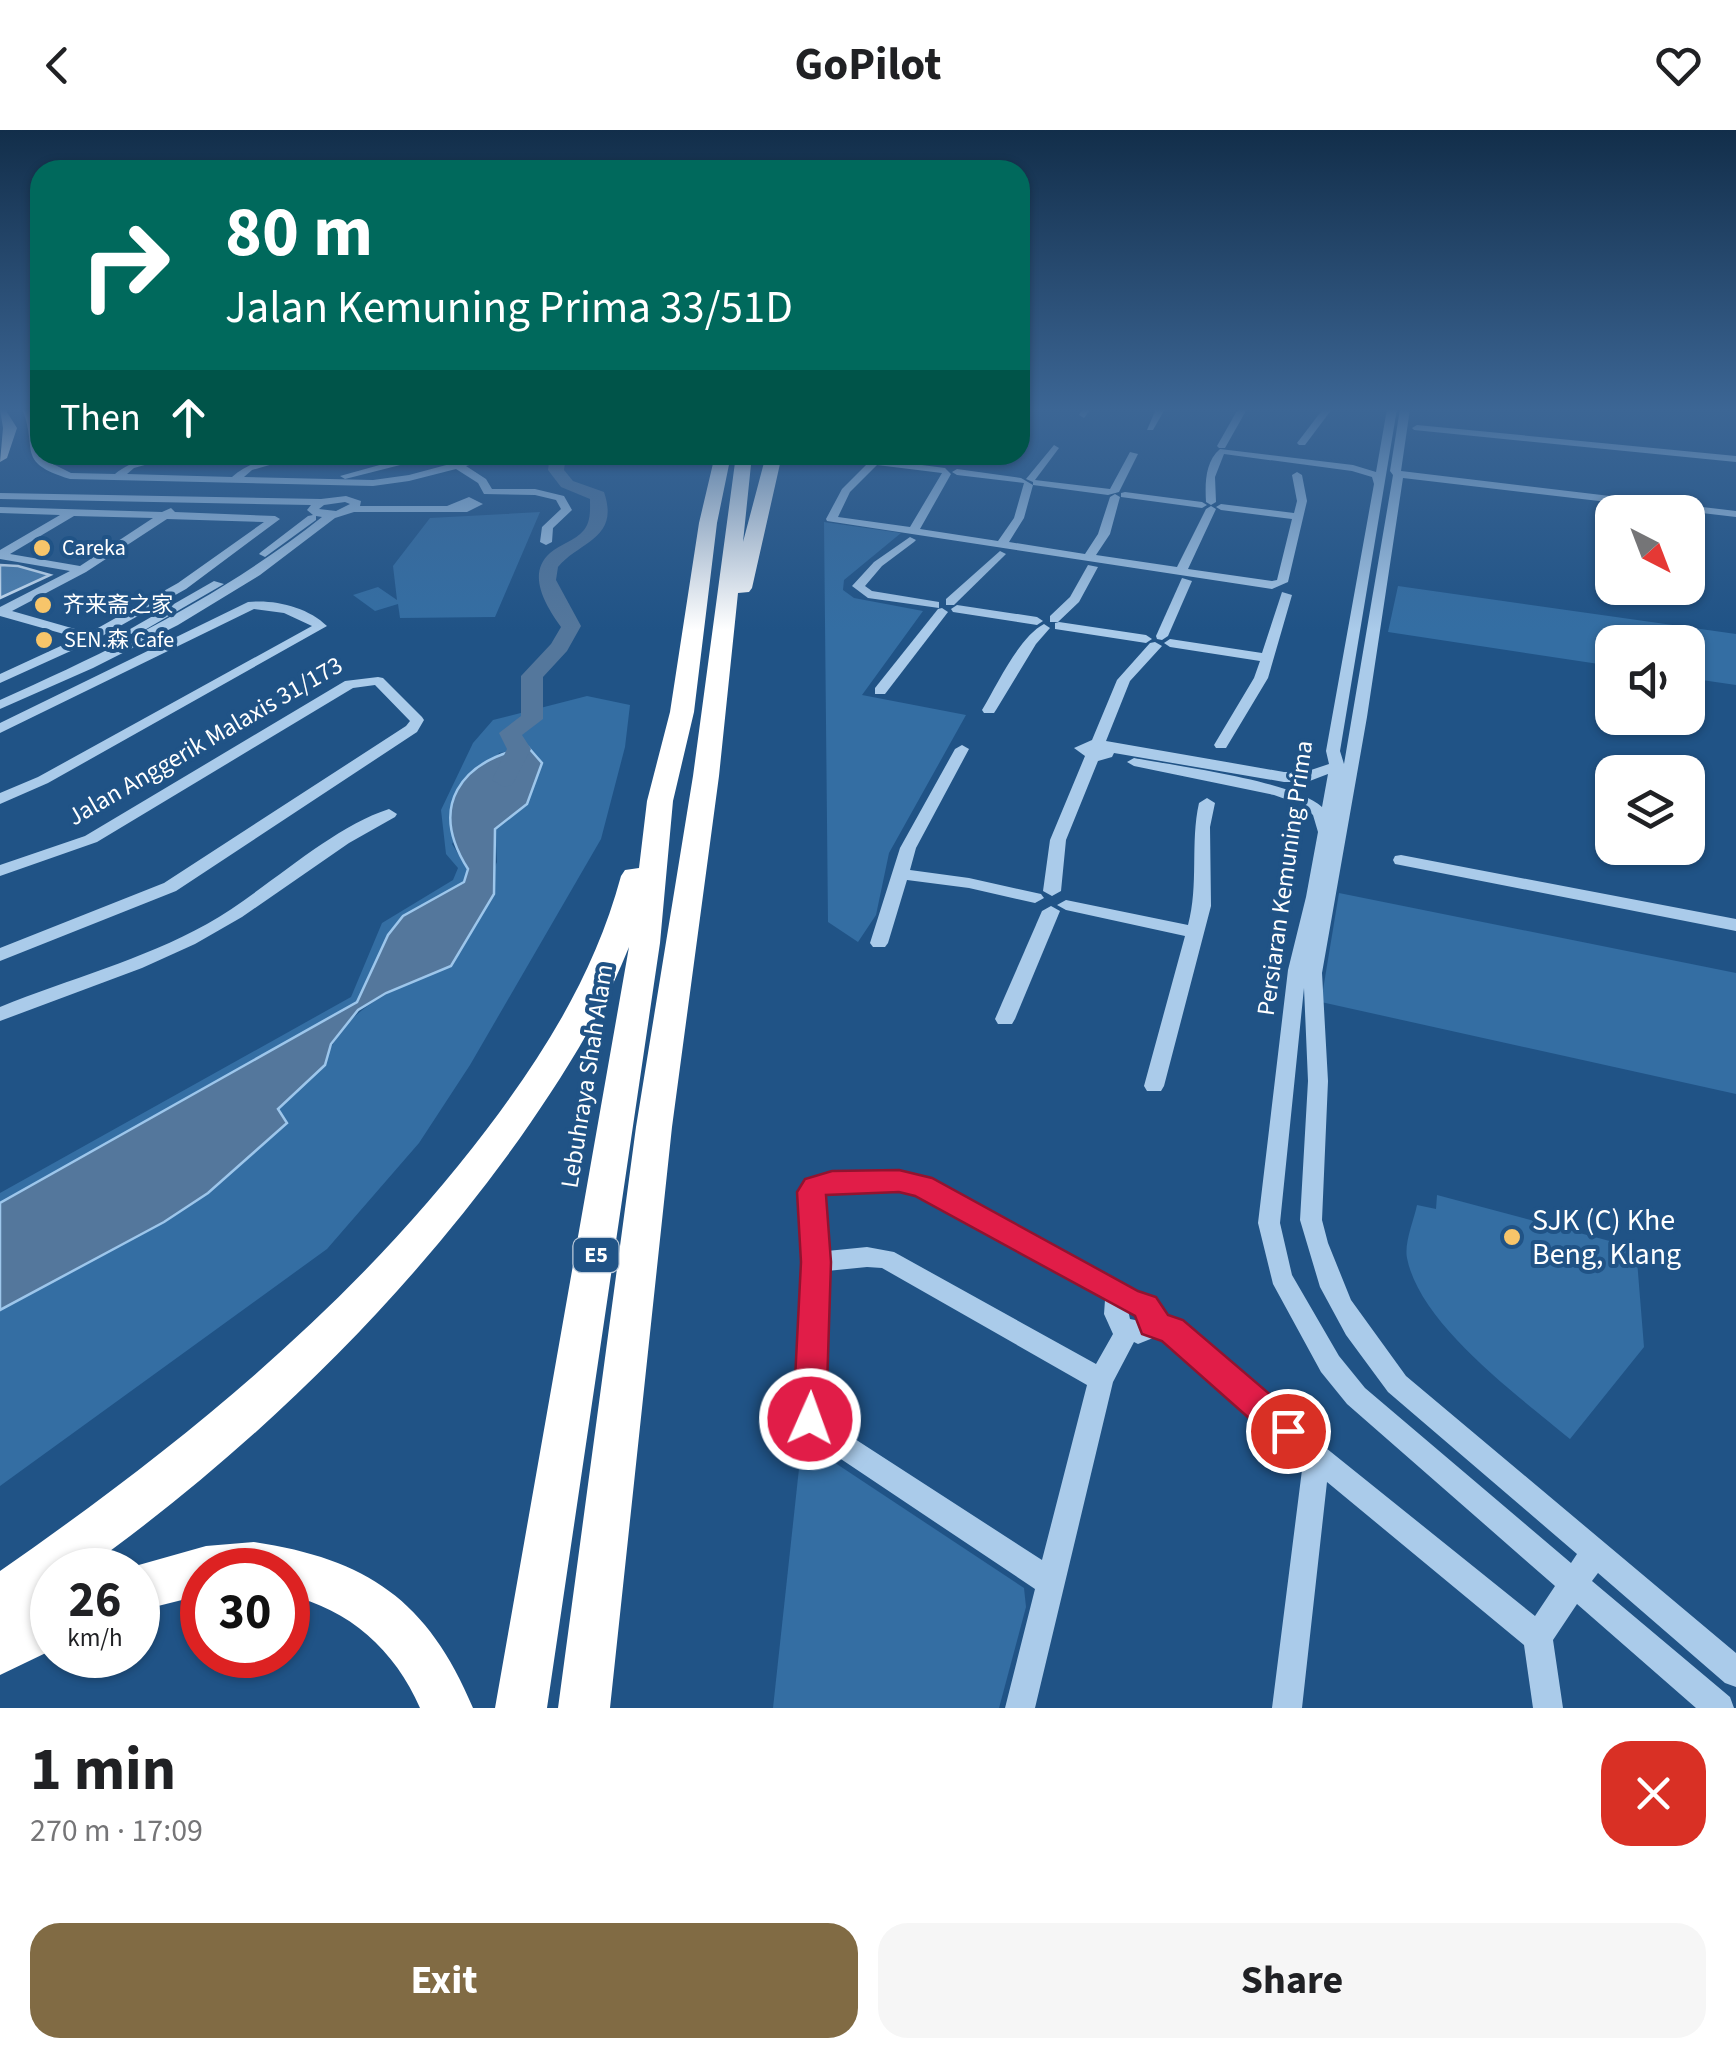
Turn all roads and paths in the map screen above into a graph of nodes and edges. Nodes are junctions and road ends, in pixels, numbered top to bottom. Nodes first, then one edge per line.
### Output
1 (1029, 482) edge
2 (483, 483) edge
3 (706, 483) edge
4 (717, 483) edge
5 (740, 483) edge
6 (767, 483) edge
7 (853, 483) edge
8 (942, 483) edge
9 (1034, 483) edge
10 (1121, 483) edge
11 (1210, 483) edge
12 (1298, 483) edge
13 (1386, 483) edge
14 (1387, 483) edge
15 (1482, 483) edge
16 (487, 491) junction
17 (1116, 493) junction
18 (0, 498) edge
19 (459, 504) junction
20 (1211, 506) junction
21 (174, 509) junction
22 (0, 510) edge
23 (321, 510) junction
24 (73, 512) junction
25 (1736, 514) edge
26 (1298, 517) junction
27 (708, 523) junction
28 (912, 536) junction
29 (546, 542) dead end
30 (1001, 549) junction
31 (0, 556) edge
32 (1090, 562) junction
33 (82, 570) junction
34 (1184, 576) junction
35 (1283, 589) junction
36 (946, 607) junction
37 (0, 612) edge
38 (1049, 624) junction
39 (90, 637) junction
40 (1158, 641) junction
41 (1269, 658) junction
42 (716, 672) junction
43 (0, 679) edge
44 (880, 690) dead end
45 (0, 694) edge
46 (0, 705) edge
47 (989, 710) dead end
48 (0, 729) edge
49 (1221, 744) dead end
50 (962, 749) dead end
51 (1101, 751) junction
52 (1336, 766) junction
53 (1238, 776) junction
54 (0, 798) edge
55 (660, 801) junction
56 (1207, 803) dead end
57 (388, 814) dead end
58 (1326, 832) junction
59 (1401, 860) dead end
60 (0, 871) edge
61 (901, 874) junction
62 (1043, 894) junction
63 (1058, 908) junction
64 (1736, 925) edge
65 (1194, 932) junction
66 (879, 942) dead end
67 (0, 955) edge
68 (0, 1014) edge
69 (1005, 1019) dead end
70 (1290, 1054) junction
71 (1317, 1060) junction
72 (1154, 1086) dead end
73 (816, 1262) junction
74 (1140, 1328) junction
75 (1101, 1380) junction
76 (1317, 1456) junction
77 (1594, 1552) junction
78 (310, 1579) edge
79 (1052, 1583) junction
80 (1577, 1584) junction
81 (0, 1600) edge
82 (30, 1634) edge
83 (1538, 1637) junction
84 (0, 1650) edge
85 (1736, 1672) edge
86 (446, 1708) edge
87 (521, 1708) edge
88 (584, 1708) edge
89 (1020, 1708) edge
90 (1287, 1708) edge
91 (1548, 1708) edge
92 (1719, 1708) edge

1 - 30 street
2 - 16 street
3 - 27 highway
4 - 27 highway, Lebuhraya Shah Alam / E5
5 - 42 highway, E5
6 - 42 highway
7 - 28 street
8 - 28 street
9 - 17 street
10 - 17 street
11 - 20 street
12 - 26 street
13 - 52 street, Persiaran Kemuning Prima
14 - 71 street, Persiaran Kemuning Prima
15 - 25 street
16 - 19 street
16 - 19 street
16 - 29 street
17 - 20 street
17 - 32 street
18 - 21 street
18 - 23 street
19 - 23 street
20 - 26 street
20 - 34 street
21 - 23 street
21 - 24 street
21 - 33 street
21 - 39 street
22 - 24 street
23 - 45 street
23 - 46 street
24 - 31 street
26 - 35 street
27 - 55 highway, Lebuhraya Shah Alam / E5
28 - 30 street
28 - 36 street
30 - 32 street
30 - 36 street
31 - 33 street
32 - 34 street
32 - 38 street
33 - 37 street
34 - 35 street
34 - 40 street
35 - 41 street
36 - 38 street
36 - 44 street
37 - 39 street
38 - 40 street
38 - 47 street
39 - 43 street
40 - 41 street
40 - 51 street
41 - 49 street
42 - 88 highway, E5
48 - 54 street
50 - 61 street
51 - 53 street
51 - 62 street
52 - 53 street
52 - 58 street, Persiaran Kemuning Prima
53 - 58 street
55 - 81 highway
55 - 87 highway, Lebuhraya Shah Alam / E5
56 - 65 street
57 - 68 street
58 - 70 street, Persiaran Kemuning Prima
59 - 64 street
60 - 67 street, Jalan Anggerik Malaxis 31/173
61 - 62 street
61 - 66 street
62 - 63 street
63 - 65 street
63 - 69 street
65 - 72 street
70 - 71 street
70 - 80 street, Persiaran Kemuning Prima
71 - 77 street, Persiaran Kemuning Prima
73 - 74 street
73 - 75 street
73 - 79 street
74 - 75 street
74 - 76 street
75 - 79 street
76 - 83 street
76 - 90 street
77 - 80 street
77 - 85 street, Persiaran Kemuning Prima
78 - 86 highway
79 - 89 street
80 - 83 street
80 - 92 street, Persiaran Kemuning Prima
82 - 84 highway
83 - 91 street

